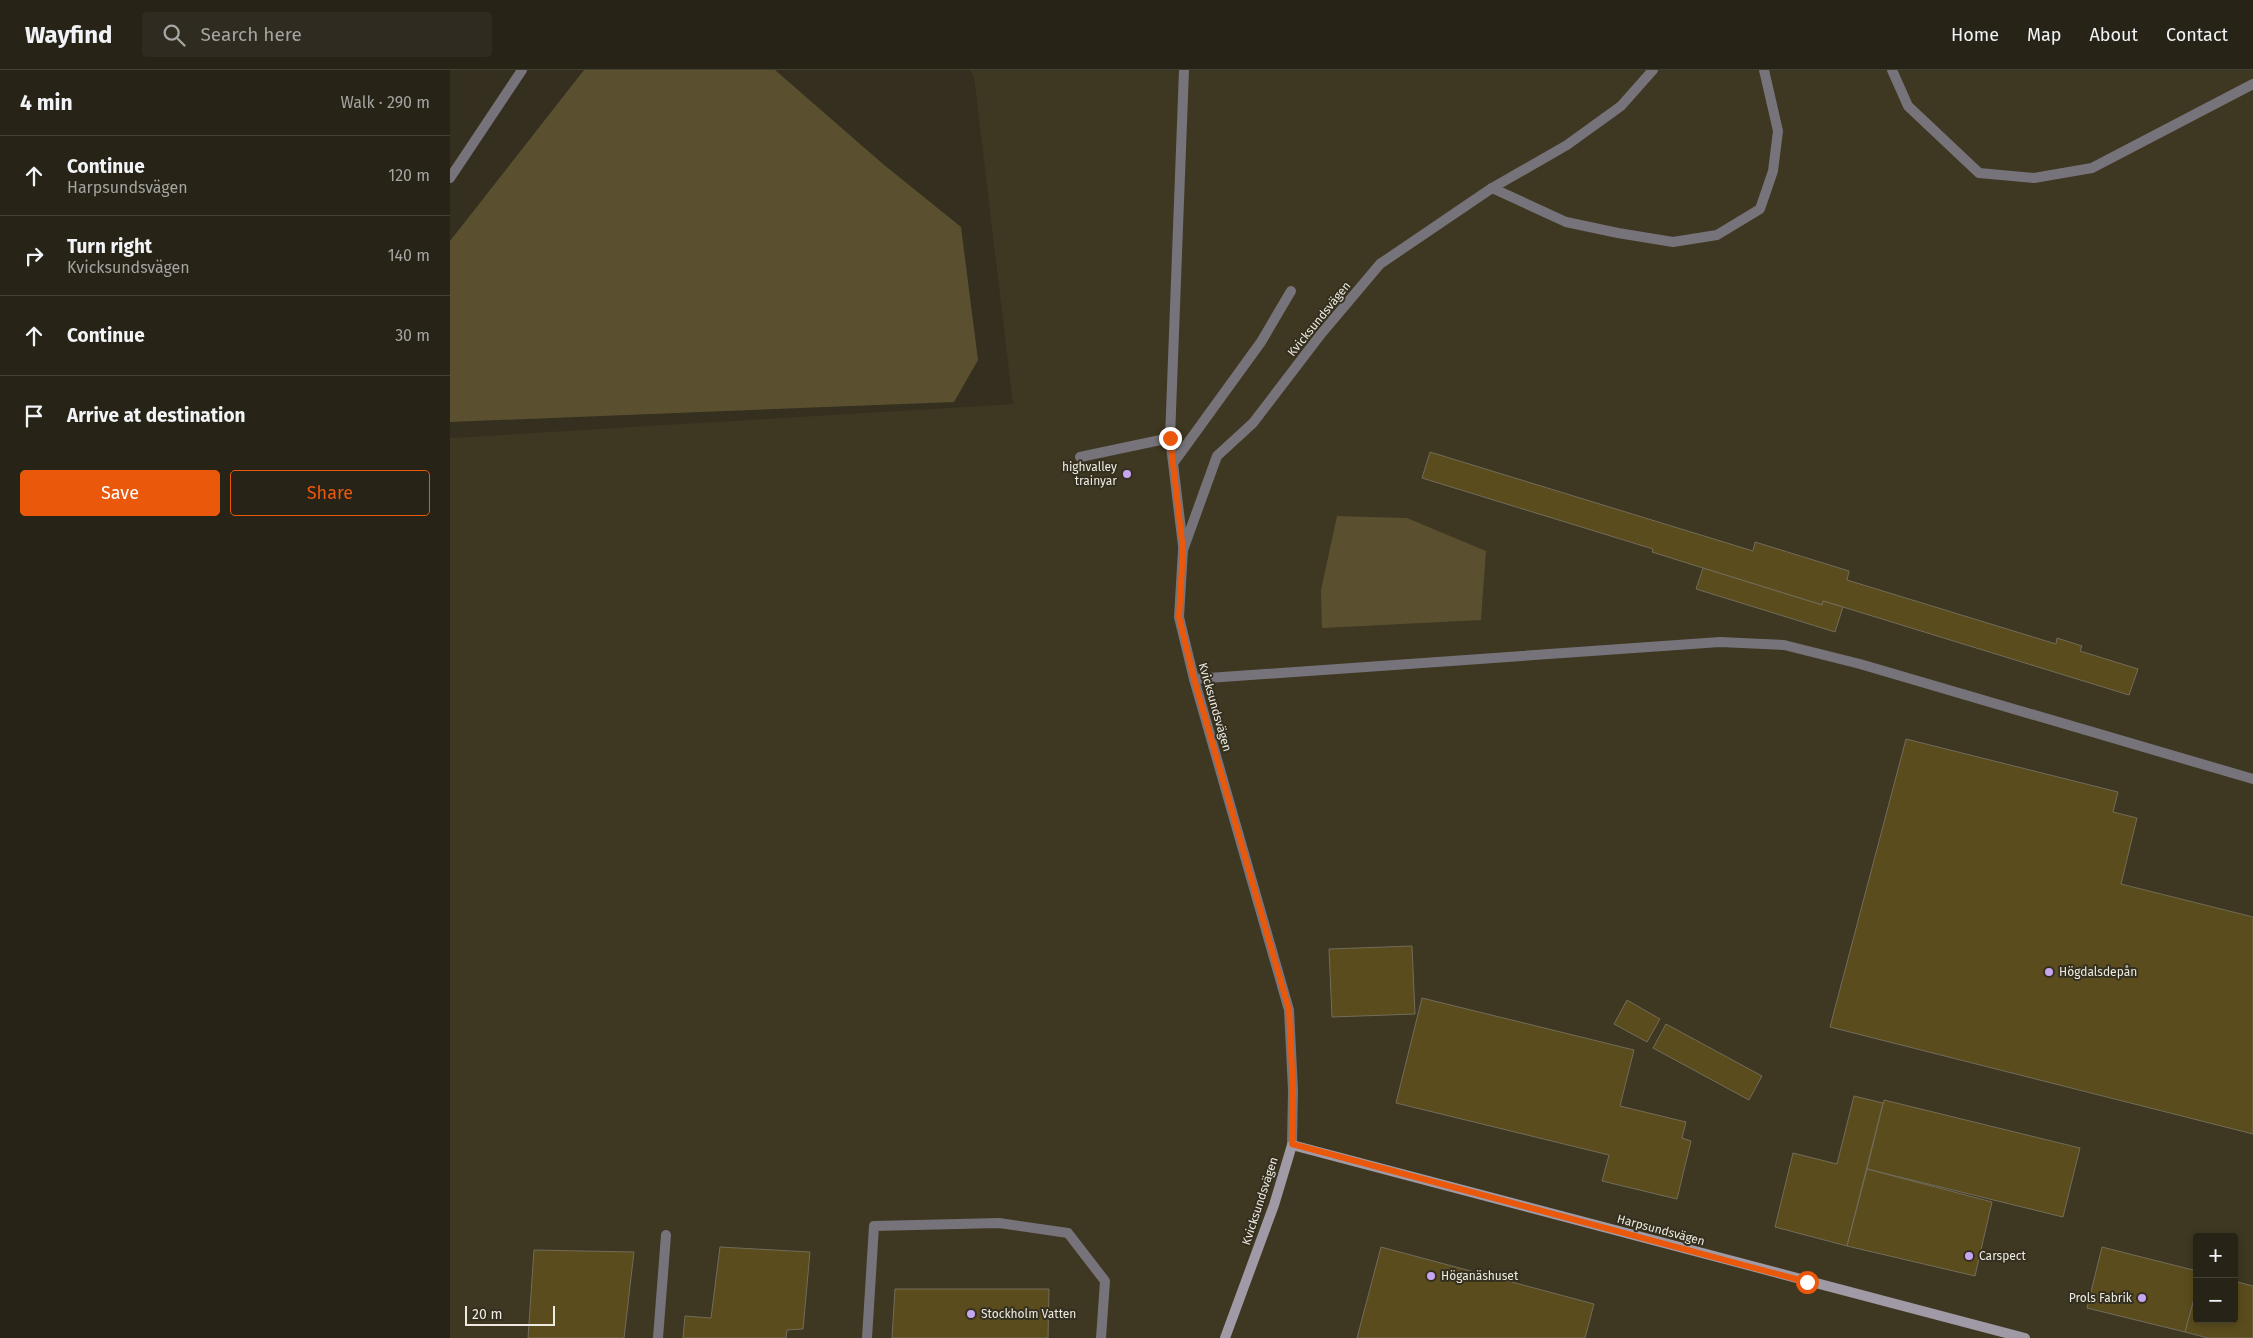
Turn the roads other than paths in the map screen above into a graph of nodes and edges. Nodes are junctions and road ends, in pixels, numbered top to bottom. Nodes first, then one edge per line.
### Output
1 (522, 70) edge
2 (1184, 70) edge
3 (1653, 70) edge
4 (1764, 70) edge
5 (1892, 70) edge
6 (2253, 84) edge
7 (450, 178) edge
8 (1492, 188) junction
9 (1291, 291) dead end
10 (1170, 438) junction
11 (1080, 457) dead end
12 (1174, 462) junction
13 (1183, 550) junction
14 (1194, 679) junction
15 (2253, 779) edge
16 (1292, 1144) junction
17 (666, 1235) dead end
18 (658, 1338) edge
19 (868, 1338) edge
20 (1101, 1338) edge
21 (1225, 1338) edge
22 (2025, 1338) edge

1 - 7 street
2 - 10 street
3 - 8 street, Kvicksundsvägen
4 - 8 street
5 - 6 street
8 - 13 street, Kvicksundsvägen
9 - 12 street
10 - 11 street
10 - 12 street
12 - 13 street
13 - 14 street, Kvicksundsvägen
14 - 15 street
14 - 16 street, Kvicksundsvägen
16 - 21 street, Kvicksundsvägen
16 - 22 street, Harpsundsvägen
17 - 18 street
19 - 20 street

